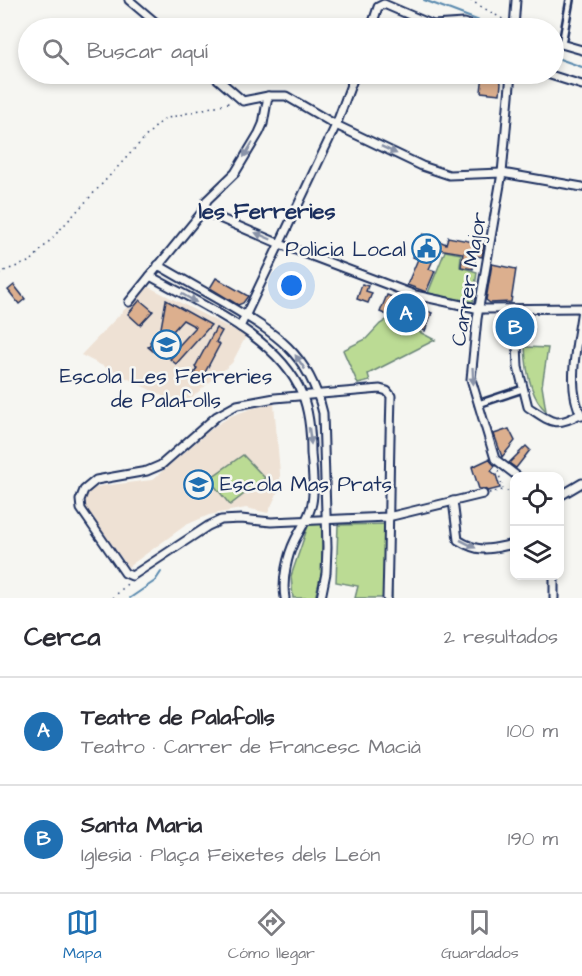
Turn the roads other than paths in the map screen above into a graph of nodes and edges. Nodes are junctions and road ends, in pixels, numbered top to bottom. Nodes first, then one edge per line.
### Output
1 (129, 0) edge
2 (516, 0) edge
3 (570, 0) edge
4 (150, 18) edge
5 (374, 18) edge
6 (417, 18) edge
7 (515, 18) edge
8 (564, 33) edge
9 (564, 45) edge
10 (582, 50) edge
11 (564, 79) edge
12 (224, 84) edge
13 (351, 84) edge
14 (510, 84) edge
15 (582, 85) edge
16 (268, 96) junction
17 (336, 125) junction
18 (502, 173) junction
19 (582, 187) edge
20 (203, 211) junction
21 (280, 244) junction
22 (158, 265) junction
23 (150, 276) junction
24 (129, 302) dead end
25 (480, 309) junction
26 (582, 309) edge
27 (246, 316) junction
28 (240, 327) junction
29 (517, 344) dead end
30 (524, 389) junction
31 (318, 394) junction
32 (303, 395) junction
33 (478, 404) junction
34 (581, 415) edge
35 (511, 472) edge
36 (582, 483) edge
37 (483, 494) road end
38 (564, 494) edge
39 (453, 501) junction
40 (388, 516) junction
41 (307, 519) junction
42 (325, 520) junction
43 (510, 545) edge
44 (554, 580) edge
45 (285, 598) edge
46 (321, 598) edge
47 (387, 598) edge
48 (554, 598) edge

1 - 4 street
2 - 7 street
3 - 8 street
5 - 6 street
9 - 10 street
11 - 15 street
12 - 16 street
13 - 17 street
14 - 18 street, Carrer Major
16 - 17 street
16 -> 20 street
17 -> 18 street
17 - 21 street
18 - 19 street
18 - 25 street, Carrer Major
21 -> 20 street
20 - 22 street
21 - 25 street
21 - 27 street
22 - 23 street
22 - 27 street
23 - 24 street
23 -> 28 street
25 - 26 street
25 -> 33 street, Carrer Major
26 - 34 street
27 - 28 street
31 -> 27 street
28 - 32 street
29 - 30 street
30 - 33 street
30 - 34 street
31 - 32 street
31 - 40 street
31 - 42 street
32 -> 41 street
32 - 41 street
33 - 35 street, Carrer Major
36 - 38 street
37 - 39 street
39 - 40 street
39 -> 43 street
40 - 42 street
40 - 47 street
41 - 42 street
41 - 45 street
42 - 46 street
44 - 48 street

